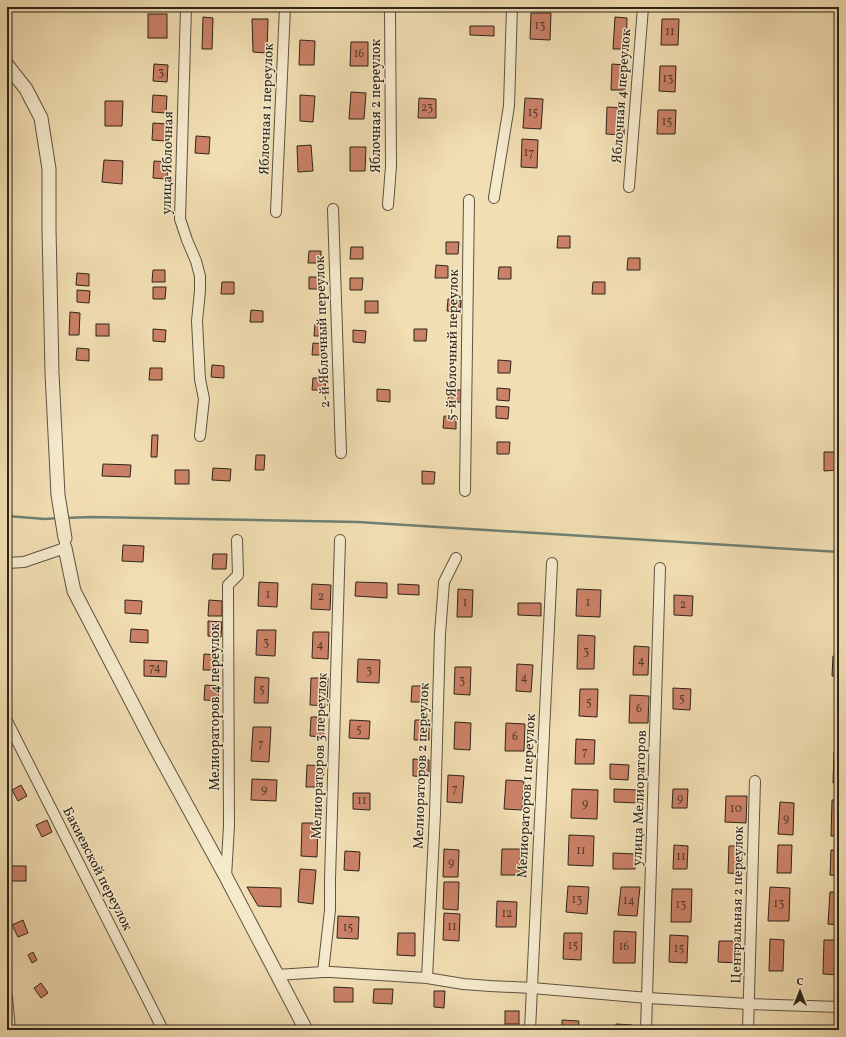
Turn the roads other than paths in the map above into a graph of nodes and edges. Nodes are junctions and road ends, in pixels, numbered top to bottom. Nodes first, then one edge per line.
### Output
1 (186, 7) edge
2 (285, 7) edge
3 (390, 7) edge
4 (512, 7) edge
5 (642, 7) edge
6 (7, 65) edge
7 (629, 187) dead end
8 (494, 198) dead end
9 (469, 200) dead end
10 (388, 205) dead end
11 (333, 209) dead end
12 (276, 212) dead end
13 (200, 436) dead end
14 (341, 453) dead end
15 (465, 492) dead end
16 (237, 540) dead end
17 (340, 540) dead end
18 (65, 543) junction
19 (456, 558) dead end
20 (7, 562) edge
21 (552, 563) dead end
22 (660, 568) dead end
23 (7, 721) edge
24 (755, 781) dead end
25 (226, 877) junction
26 (323, 972) junction
27 (277, 976) junction
28 (427, 978) junction
29 (532, 988) junction
30 (7, 997) edge
31 (648, 998) junction
32 (749, 1004) junction
33 (839, 1007) edge
34 (10, 1030) edge
35 (163, 1030) edge
36 (306, 1030) edge
37 (530, 1030) edge
38 (646, 1030) edge
39 (748, 1030) edge

1 - 13 street, улица Яблочная
2 - 12 street, Яблочная 1 переулок
3 - 10 street, Яблочная 2 переулок
4 - 8 street
5 - 7 street, Яблочная 4 переулок
6 - 18 street
9 - 15 street, 5-й Яблочный переулок
11 - 14 street, 2-й Яблочный переулок
16 - 25 street, Мелиораторов 4 переулок
17 - 26 street, Мелиораторов 3 переулок
18 - 20 street
18 - 25 street
19 - 28 street, Мелиораторов 2 переулок
21 - 29 street, Мелиораторов 1 переулок
22 - 31 street, улица Мелиораторов
23 - 35 street, Бакиевской переулок
24 - 32 street, Центральная 2 переулок
25 - 27 street
26 - 27 street
26 - 28 street
27 - 36 street
28 - 29 street
29 - 31 street
29 - 37 street, Мелиораторов 1 переулок
30 - 34 street
31 - 32 street
31 - 38 street, улица Мелиораторов
32 - 33 street
32 - 39 street, Центральная 2 переулок

